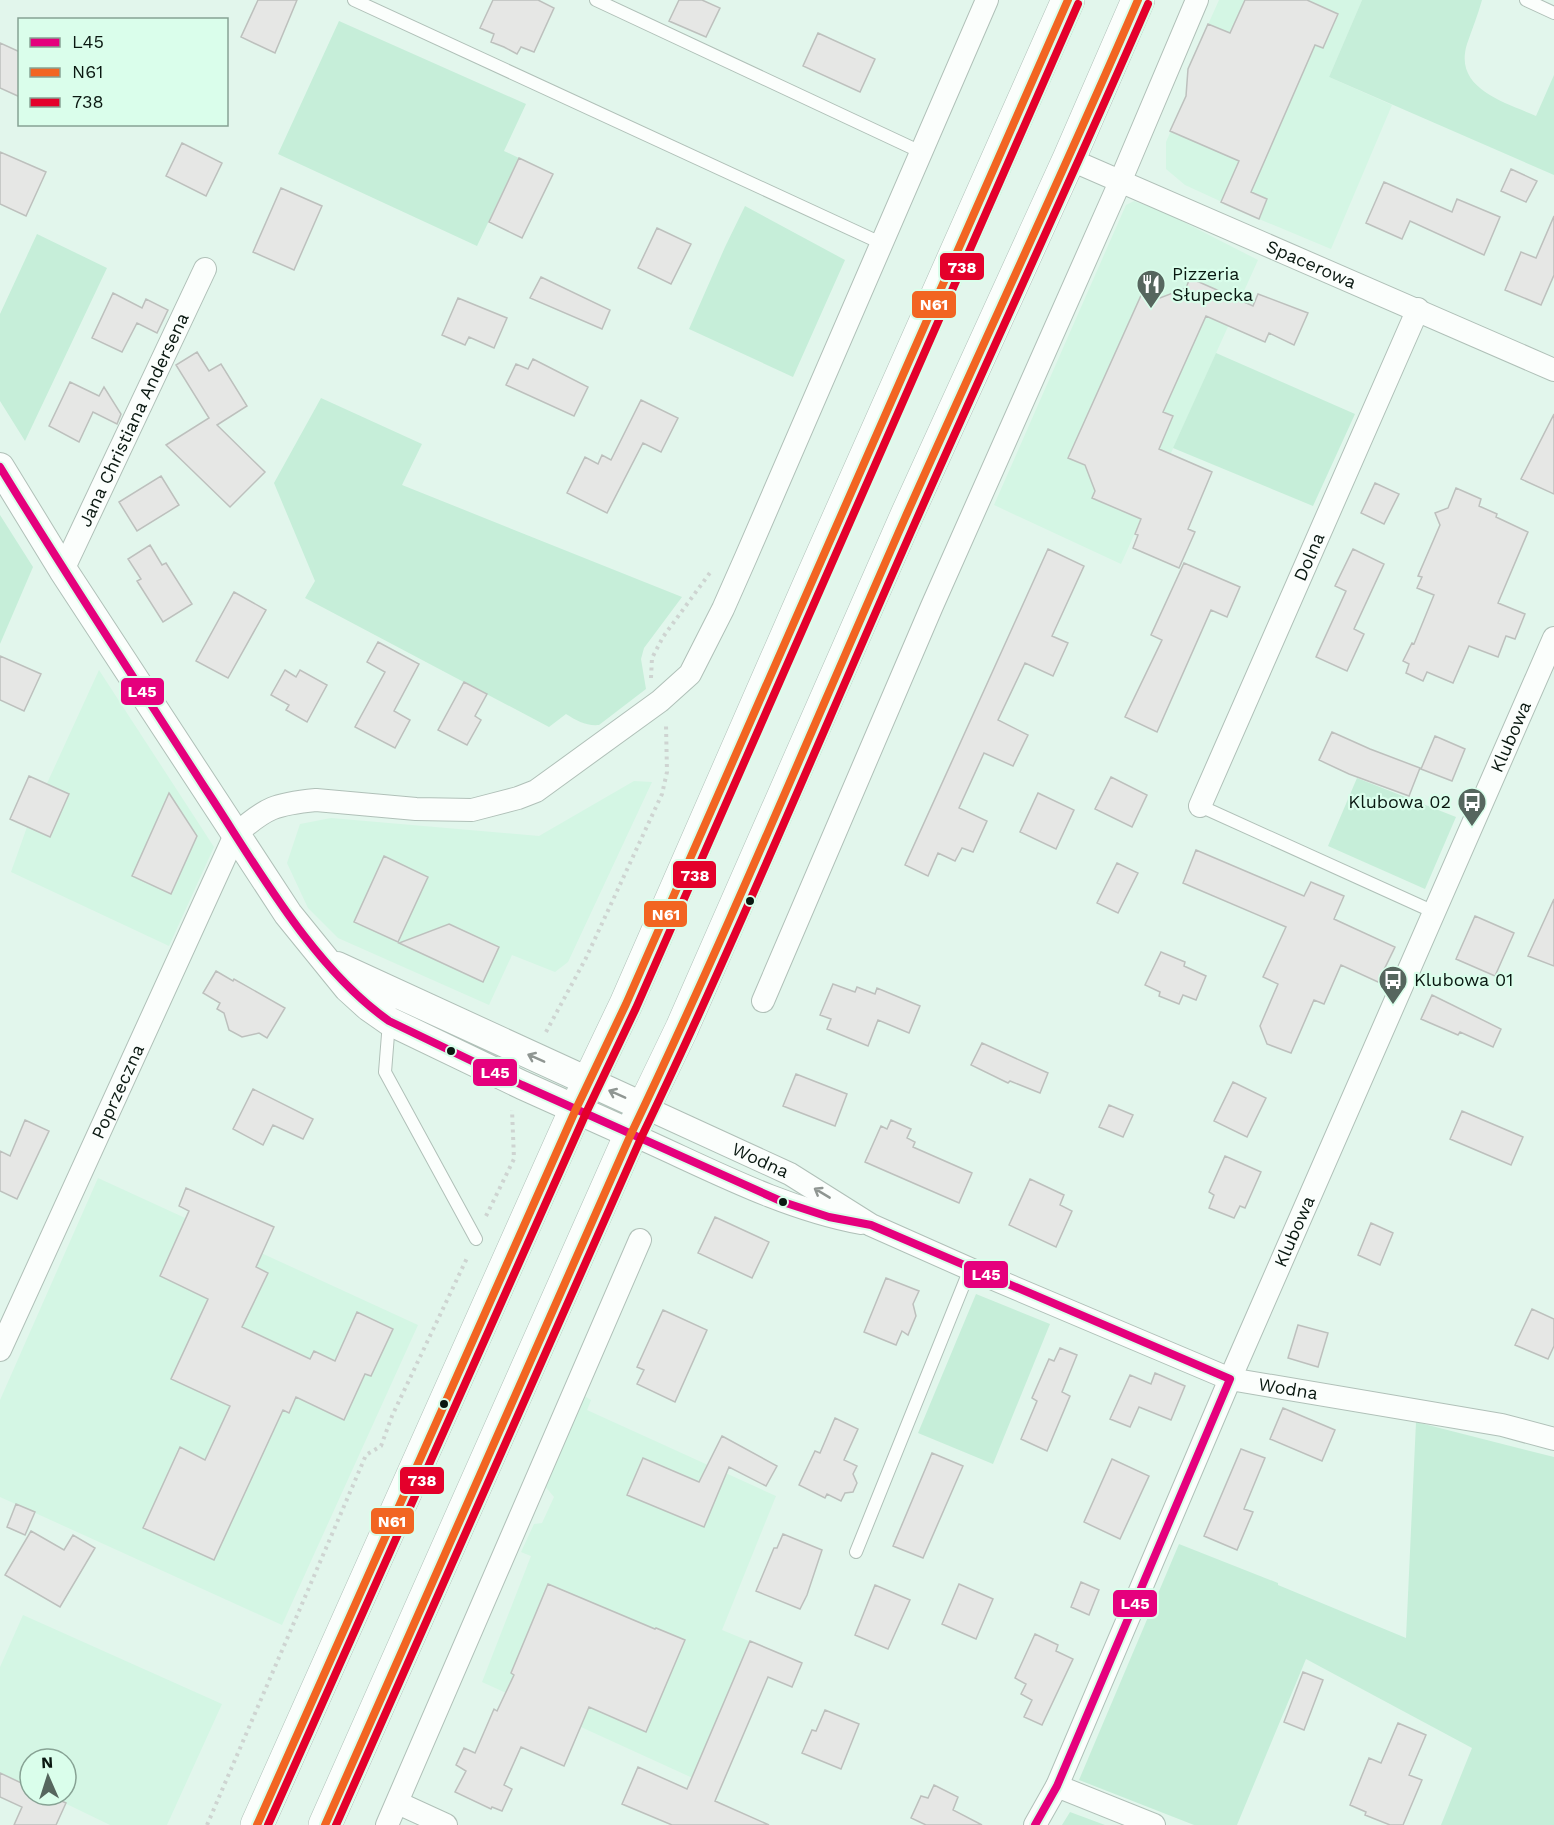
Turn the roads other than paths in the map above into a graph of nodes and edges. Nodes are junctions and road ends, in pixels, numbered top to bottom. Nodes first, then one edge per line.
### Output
1 (354, 0) edge
2 (596, 0) edge
3 (987, 0) edge
4 (1068, 0) edge
5 (1138, 0) edge
6 (1197, 0) edge
7 (1526, 0) edge
8 (1554, 13) edge
9 (921, 152) junction
10 (1069, 159) junction
11 (1120, 182) junction
12 (883, 244) junction
13 (205, 269) dead end
14 (1418, 309) junction
15 (1554, 370) edge
16 (0, 467) edge
17 (63, 570) junction
18 (1554, 638) edge
19 (1200, 806) joint
20 (235, 835) junction
21 (1434, 912) junction
22 (330, 963) junction
23 (763, 1001) dead end
24 (389, 1021) junction
25 (583, 1096) junction
26 (638, 1120) junction
27 (871, 1225) junction
28 (476, 1239) road end
29 (640, 1240) dead end
30 (970, 1269) junction
31 (0, 1350) edge
32 (1230, 1379) junction
33 (1554, 1439) edge
34 (856, 1552) dead end
35 (1057, 1786) junction
36 (398, 1803) junction
37 (257, 1825) edge
38 (325, 1825) edge
39 (387, 1825) edge
40 (446, 1825) edge
41 (1035, 1825) edge
42 (1154, 1825) edge

1 - 12 lane
2 - 9 lane
3 - 9 street
4 - 25 main road
5 - 10 main road
6 - 11 street
7 - 8 lane
9 - 12 street
10 - 11 street, Spacerowa
10 - 26 main road
11 - 14 street, Spacerowa
11 - 23 street
12 - 20 street
13 - 17 street, Jana Christiana Andersena
14 - 15 street, Spacerowa
14 - 19 street, Dolna
16 - 17 street
17 - 20 street
18 - 21 street, Klubowa
19 - 21 lane
20 - 22 street
20 - 31 street, Poprzeczna
21 - 32 street, Klubowa
22 - 24 street
25 -> 22 street
24 - 25 street
24 - 28 lane
25 - 26 street
25 - 37 main road
27 -> 26 street, Wodna
26 - 27 street, Wodna
26 - 38 main road
27 - 30 street, Wodna
29 - 36 street
30 - 32 street, Wodna
30 - 34 lane
32 - 33 street, Wodna
32 - 35 street, Klubowa
35 - 41 street, Klubowa
35 - 42 street
36 - 39 street
36 - 40 street

